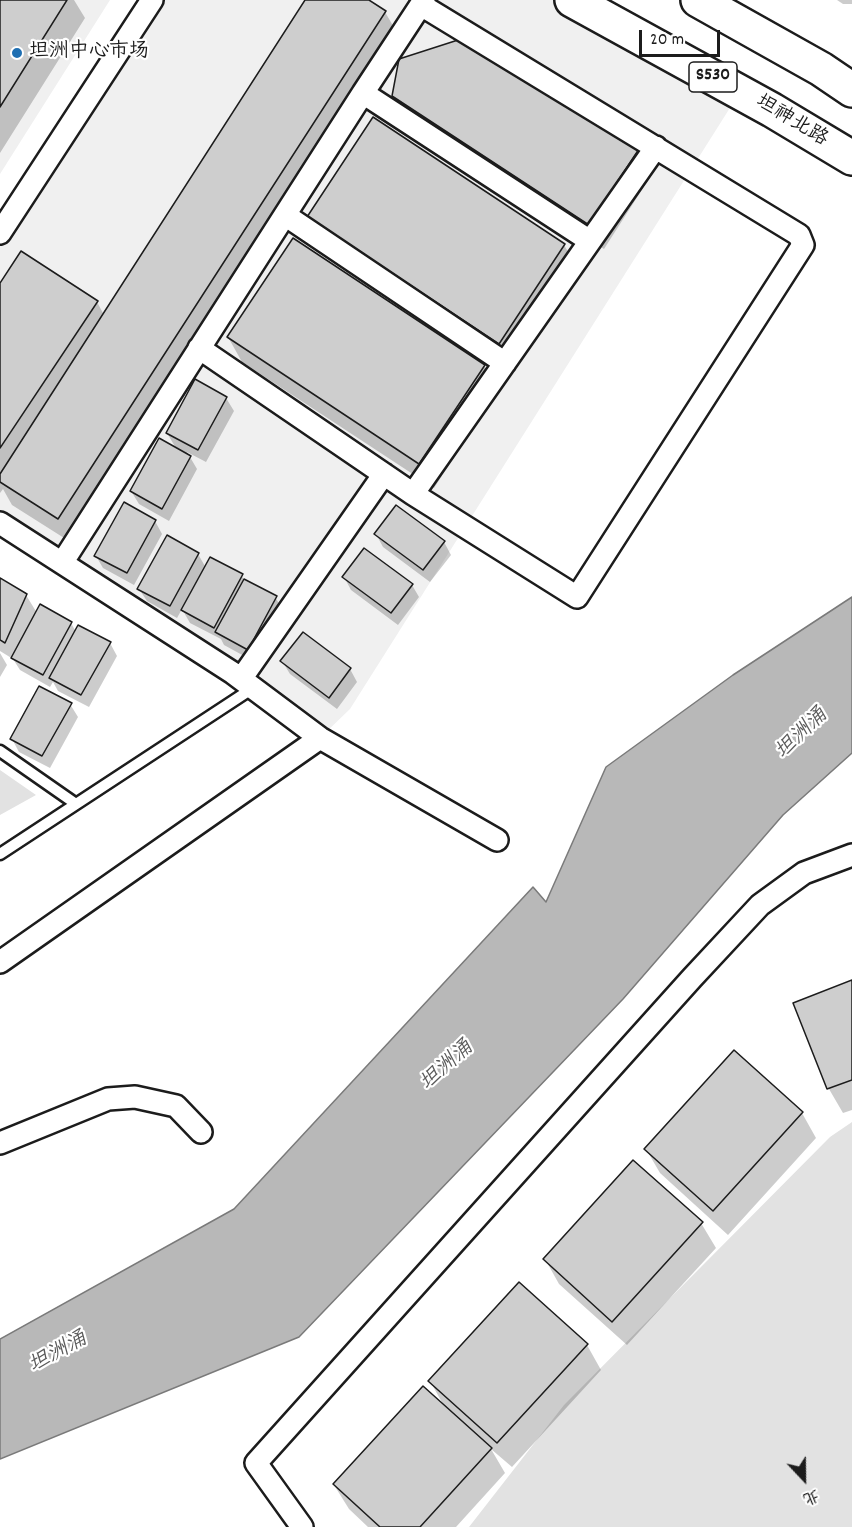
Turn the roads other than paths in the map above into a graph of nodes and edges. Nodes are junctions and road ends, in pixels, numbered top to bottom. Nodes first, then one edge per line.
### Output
1 (152, 0) edge
2 (572, 0) edge
3 (698, 0) edge
4 (423, 3) edge
5 (852, 90) edge
6 (363, 93) junction
7 (656, 147) junction
8 (852, 158) edge
9 (285, 215) junction
10 (0, 233) edge
11 (590, 241) junction
12 (199, 348) junction
13 (505, 363) junction
14 (384, 474) junction
15 (413, 494) junction
16 (0, 523) edge
17 (62, 563) junction
18 (247, 683) junction
19 (320, 738) junction
20 (0, 751) edge
21 (76, 804) junction
22 (497, 840) dead end
23 (0, 854) edge
24 (852, 855) edge
25 (0, 962) edge
26 (201, 1132) dead end
27 (0, 1143) edge
28 (293, 1524) edge

1 - 10 street
2 - 8 main road, 坦神北路 / S530
3 - 5 main road
4 - 6 street
4 - 7 street
6 - 9 street
6 - 11 street
7 - 11 street
7 - 15 street
9 - 12 street
9 - 13 street
11 - 13 street
12 - 14 street
12 - 17 street
13 - 15 street
14 - 15 street
14 - 18 street
16 - 17 street
17 - 18 street
18 - 19 street
18 - 21 lane
19 - 22 street
19 - 25 street
20 - 21 lane
21 - 23 lane
24 - 28 street
26 - 27 street

